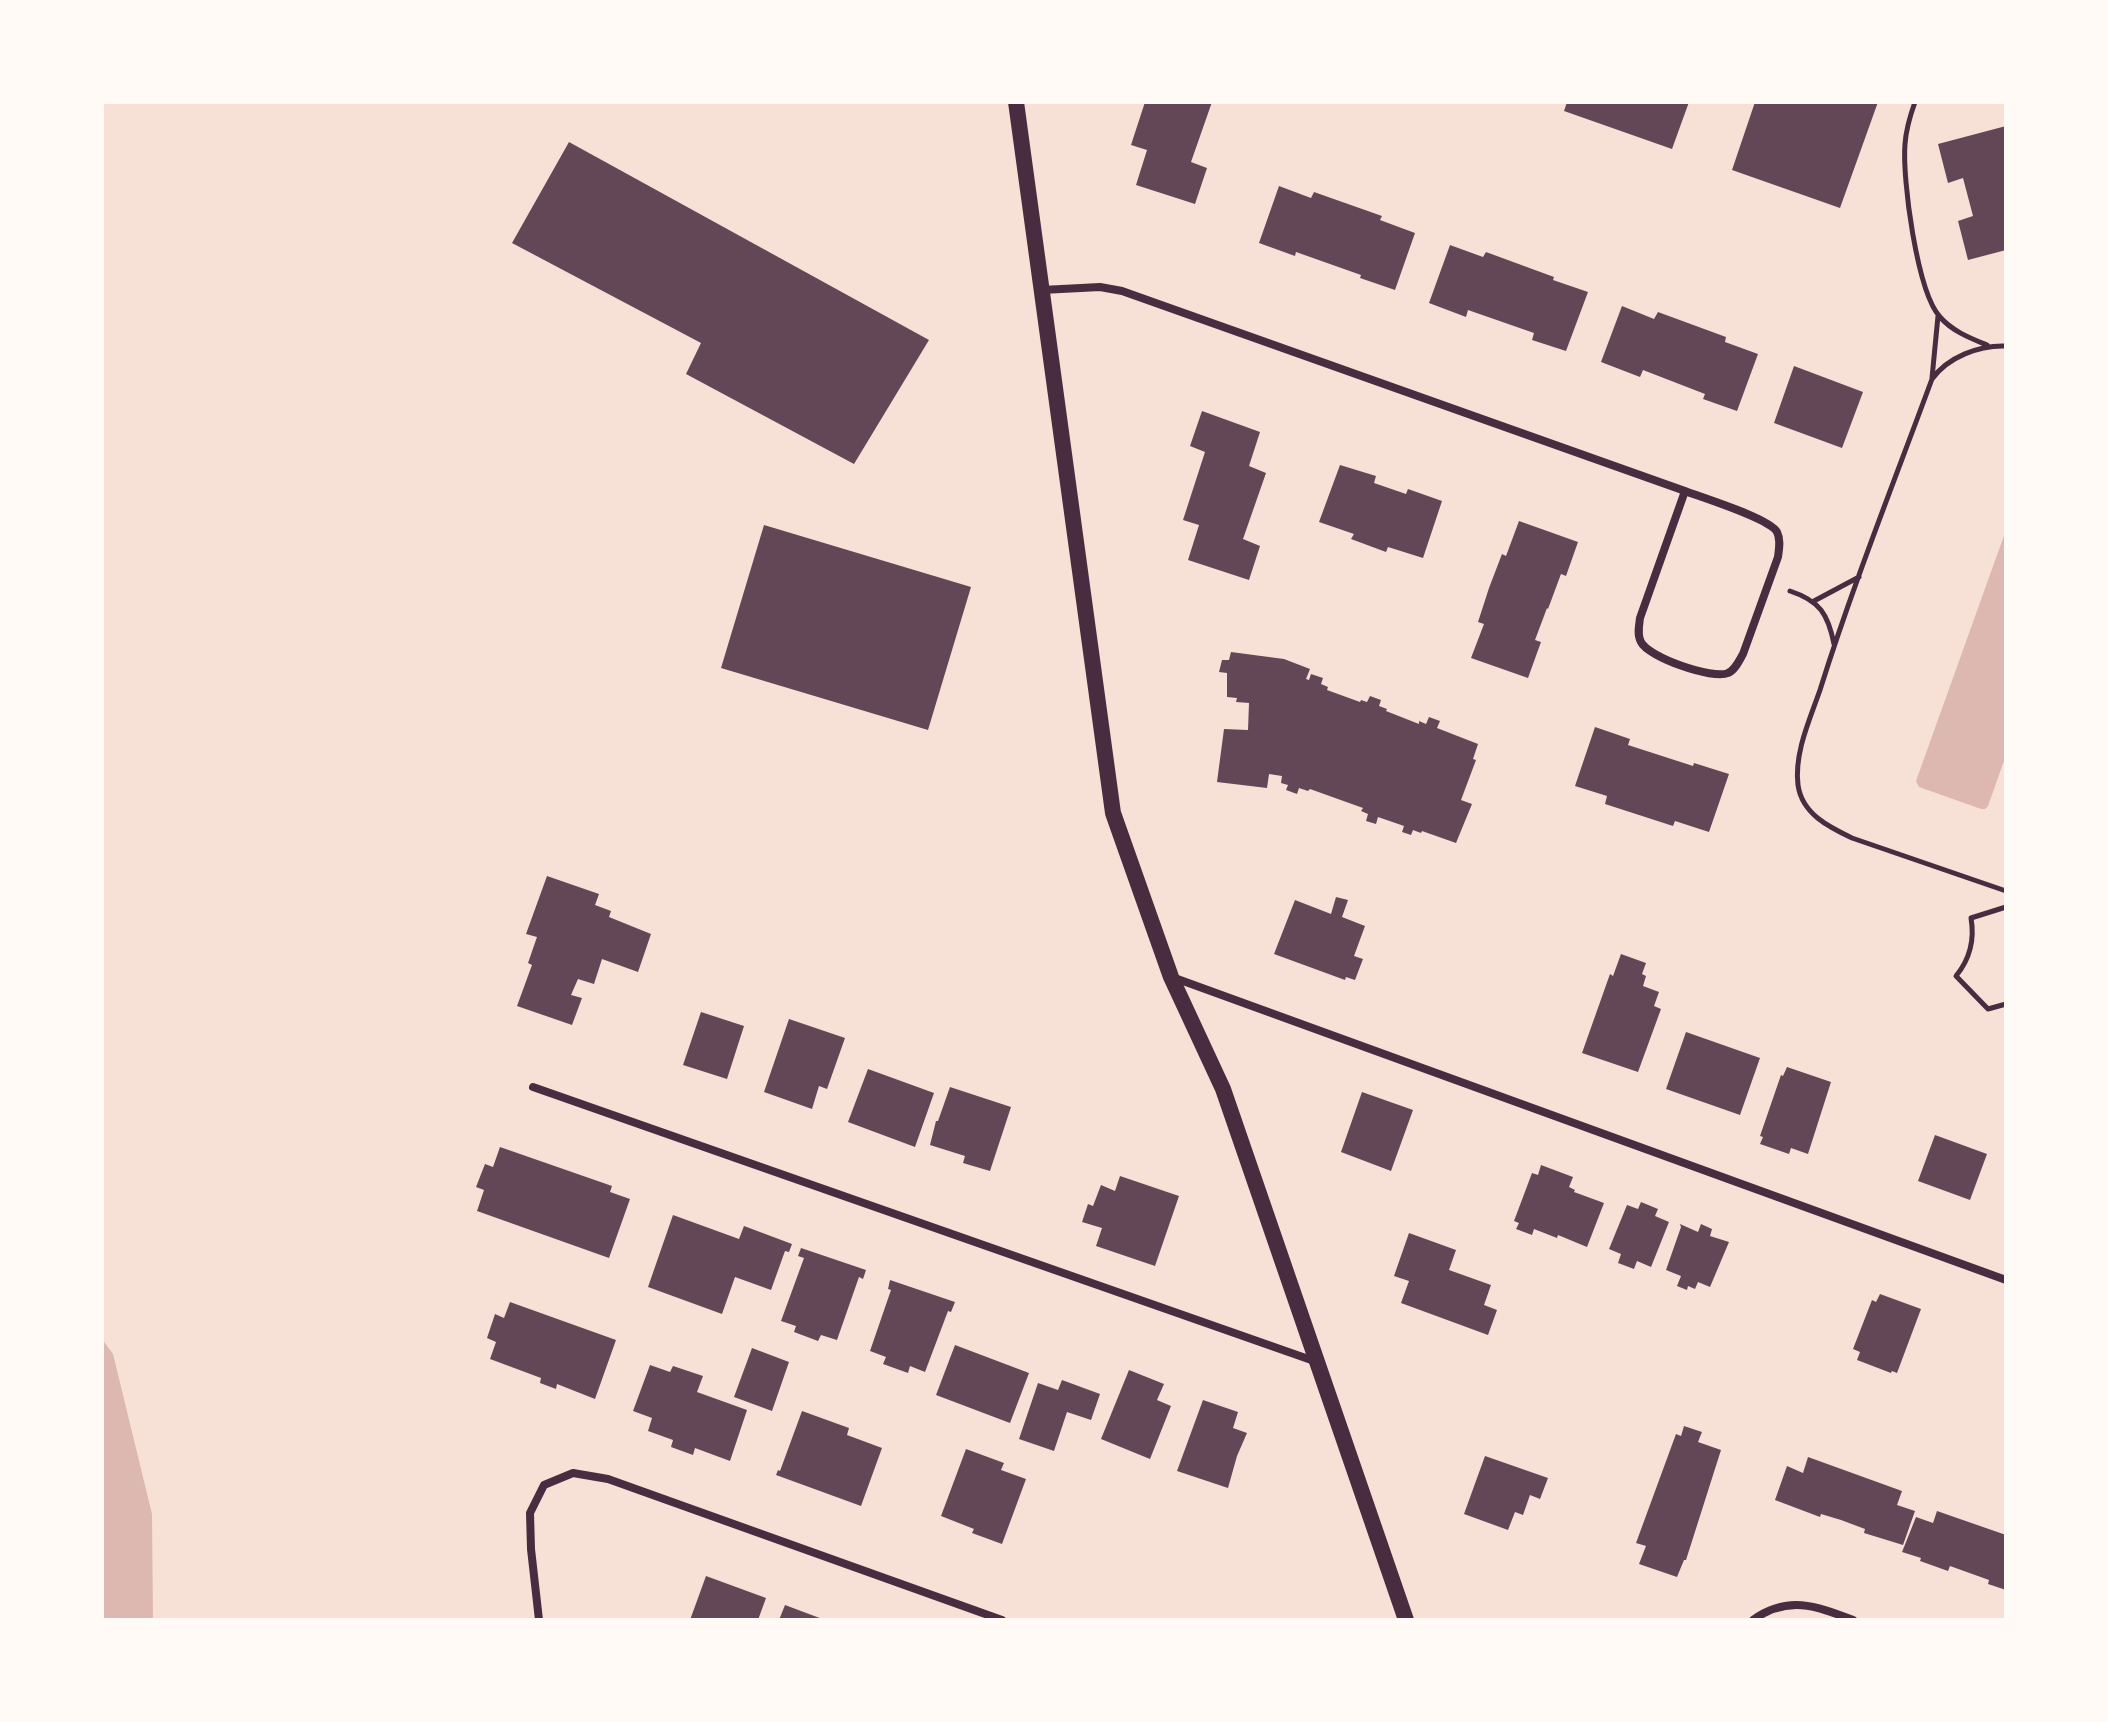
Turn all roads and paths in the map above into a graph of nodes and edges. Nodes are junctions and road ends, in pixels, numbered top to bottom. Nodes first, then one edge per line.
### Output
1 (1016, 102) edge
2 (1915, 102) edge
3 (1041, 291) junction
4 (1938, 315) junction
5 (1988, 346) junction
6 (2006, 346) edge
7 (1932, 379) junction
8 (1685, 491) junction
9 (1860, 576) junction
10 (1768, 583) junction
11 (1814, 601) junction
12 (1834, 645) junction
13 (2006, 891) edge
14 (2006, 907) edge
15 (1171, 977) junction
16 (2006, 1004) edge
17 (533, 1087) dead end
18 (2006, 1280) edge
19 (1318, 1363) junction
20 (539, 1620) edge
21 (1002, 1620) edge
22 (1406, 1620) edge
23 (1753, 1620) edge
24 (1853, 1620) edge

1 - 3 main road
2 - 4 path
3 - 8 street
3 - 15 main road
4 - 5 path
4 - 7 path
5 - 6 path
5 - 7 path
7 - 9 path
8 - 10 street
8 - 10 street
9 - 11 path
9 - 12 path
10 - 11 path
11 - 12 path
12 - 13 path
14 - 16 path
15 - 18 street
15 - 19 main road
17 - 19 street
19 - 22 main road
20 - 21 street
23 - 24 street

